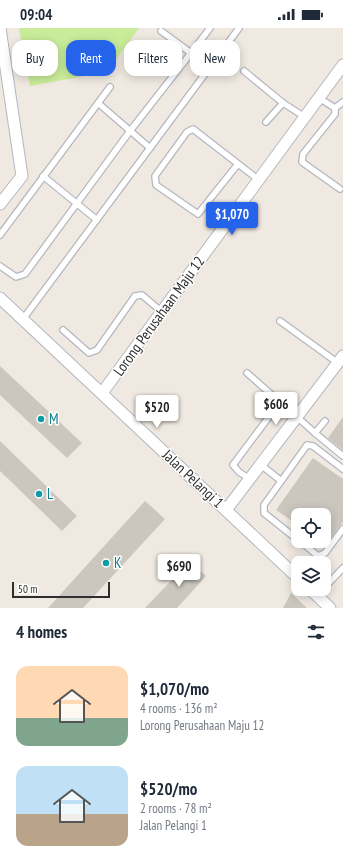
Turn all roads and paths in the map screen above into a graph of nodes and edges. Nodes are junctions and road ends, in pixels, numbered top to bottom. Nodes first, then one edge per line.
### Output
1 (0, 28) edge
2 (210, 28) edge
3 (239, 28) edge
4 (161, 30) dead end
5 (201, 40) edge
6 (230, 40) edge
7 (190, 52) edge
8 (190, 54) edge
9 (343, 65) edge
10 (244, 71) dead end
11 (204, 76) edge
12 (110, 87) dead end
13 (319, 98) junction
14 (343, 102) edge
15 (98, 103) junction
16 (284, 103) junction
17 (335, 108) junction
18 (305, 117) junction
19 (266, 122) dead end
20 (130, 131) junction
21 (150, 148) junction
22 (238, 164) junction
23 (43, 176) junction
24 (259, 180) junction
25 (340, 189) dead end
26 (0, 204) edge
27 (77, 204) junction
28 (97, 220) junction
29 (0, 235) edge
30 (0, 266) edge
31 (0, 298) edge
32 (162, 312) junction
33 (23, 319) junction
34 (280, 321) dead end
35 (63, 330) dead end
36 (340, 360) edge
37 (247, 374) dead end
38 (102, 394) junction
39 (297, 417) junction
40 (325, 422) dead end
41 (315, 433) junction
42 (343, 456) edge
43 (261, 465) junction
44 (343, 470) edge
45 (250, 479) junction
46 (280, 480) junction
47 (226, 510) junction
48 (343, 529) edge
49 (291, 534) edge
50 (331, 545) edge
51 (308, 548) edge
52 (329, 548) edge
53 (343, 568) edge
54 (291, 571) edge
55 (331, 579) edge
56 (322, 596) edge
57 (330, 608) edge

1 - 26 street
2 - 5 lane
3 - 6 lane
4 - 7 lane
8 - 20 lane
9 - 13 street, Lorong Perusahaan Maju 12
10 - 16 lane
11 - 21 lane
12 - 15 lane
13 - 17 lane
13 - 18 street, Lorong Perusahaan Maju 12
14 - 17 lane
15 - 20 lane
15 - 23 lane
16 - 18 lane
16 - 19 lane
17 - 25 lane
18 - 24 street, Lorong Perusahaan Maju 12
20 - 21 lane
20 - 27 lane
21 - 28 lane
22 - 22 lane
22 - 24 lane
23 - 27 lane
23 - 29 lane
24 - 32 street, Lorong Perusahaan Maju 12
27 - 28 lane
27 - 30 lane
28 - 33 lane
31 - 33 street, Jalan Pelangi 1
32 - 35 lane
32 - 38 street, Lorong Perusahaan Maju 12
33 - 38 street, Jalan Pelangi 1
34 - 36 lane
36 - 39 street
37 - 45 lane
38 - 47 street, Jalan Pelangi 1
39 - 41 lane
39 - 43 street
40 - 41 lane
41 - 42 lane
43 - 45 street
43 - 46 lane
44 - 46 lane
45 - 47 street
46 - 49 lane
47 - 54 street, Jalan Pelangi 1
48 - 50 lane
51 - 52 lane
53 - 55 lane
56 - 57 street

